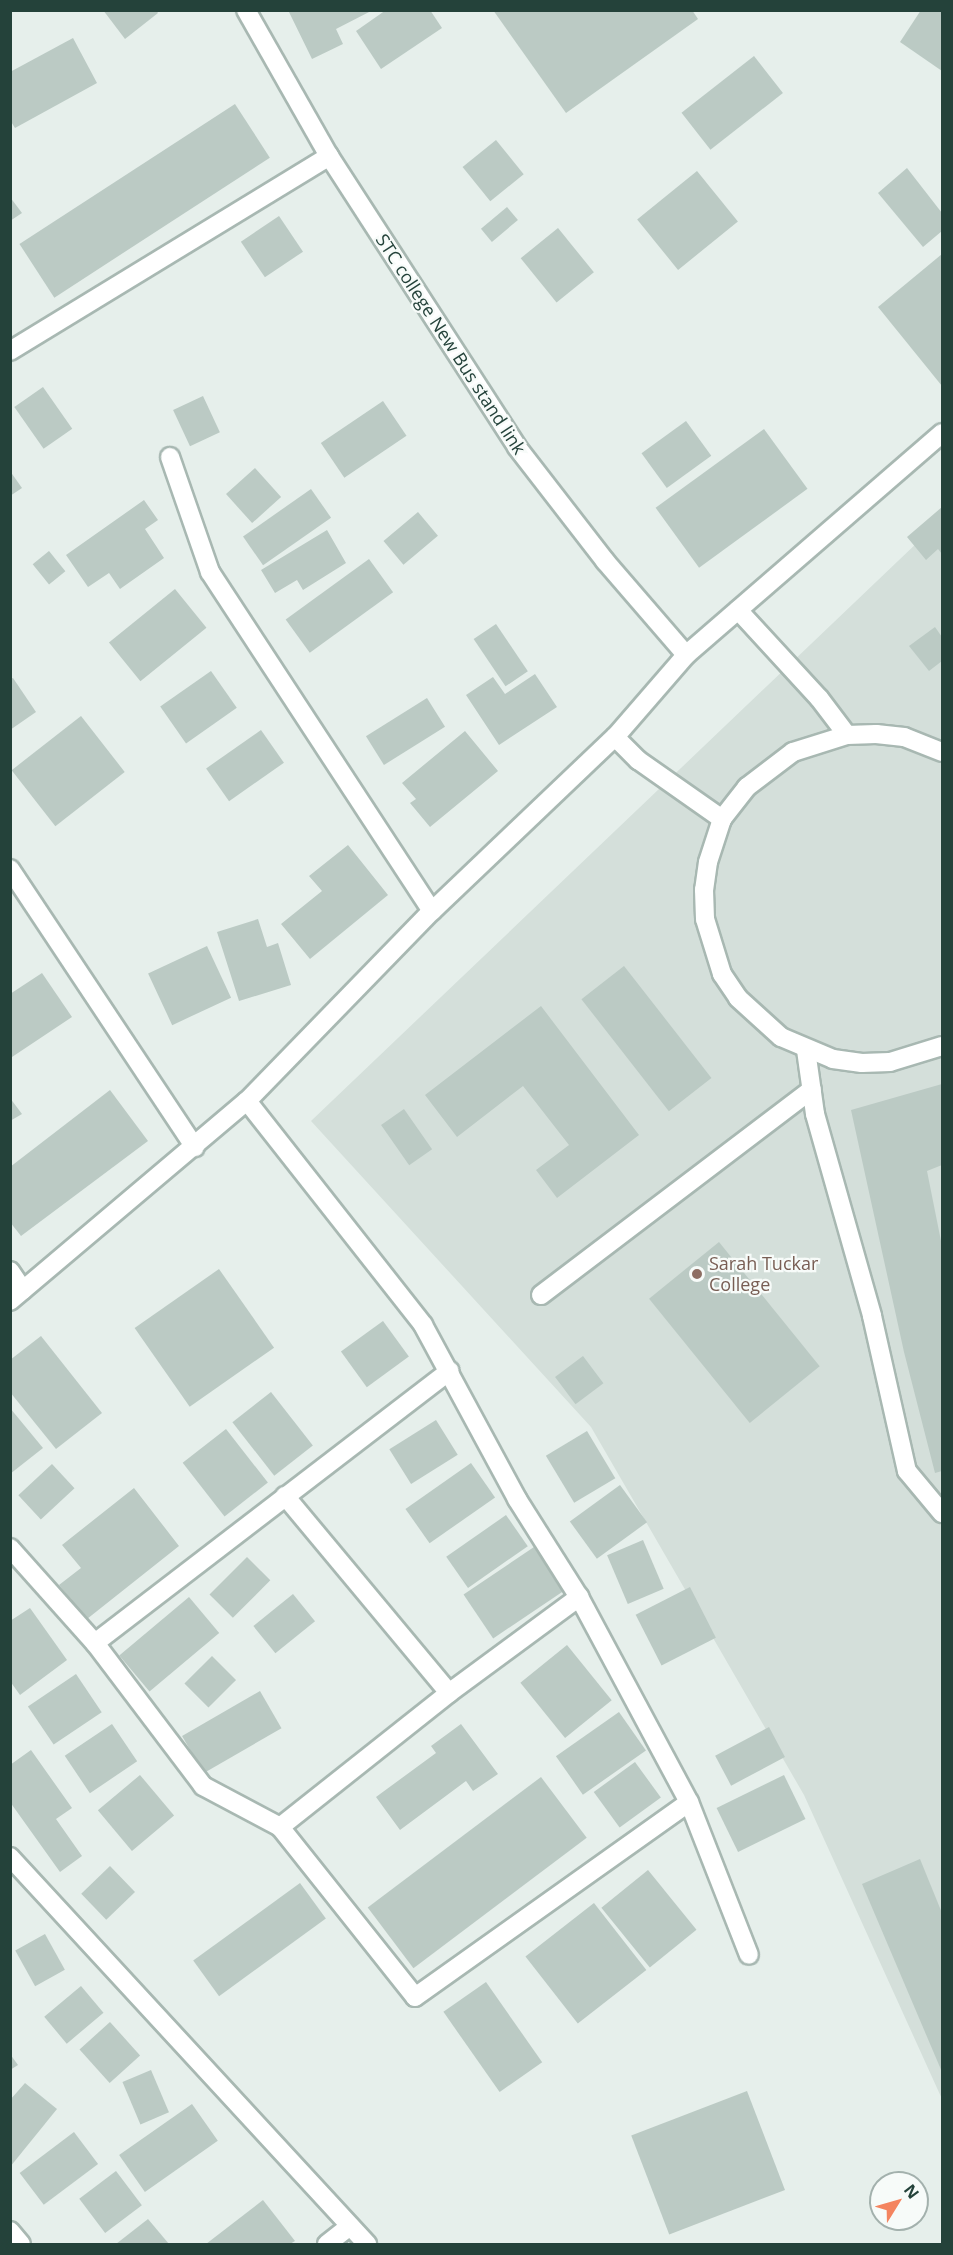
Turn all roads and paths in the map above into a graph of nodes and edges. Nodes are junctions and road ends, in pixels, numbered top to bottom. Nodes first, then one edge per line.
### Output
1 (246, 10) edge
2 (329, 156) junction
3 (10, 351) edge
4 (942, 433) edge
5 (170, 457) dead end
6 (738, 610) junction
7 (686, 655) junction
8 (847, 735) junction
9 (615, 736) junction
10 (942, 752) edge
11 (722, 819) junction
12 (10, 869) edge
13 (432, 911) junction
14 (942, 1046) edge
15 (806, 1050) junction
16 (812, 1089) junction
17 (246, 1101) junction
18 (195, 1147) junction
19 (10, 1271) edge
20 (17, 1295) edge
21 (542, 1295) dead end
22 (450, 1371) junction
23 (285, 1496) junction
24 (942, 1512) edge
25 (10, 1548) edge
26 (579, 1597) junction
27 (95, 1643) junction
28 (449, 1693) junction
29 (688, 1803) junction
30 (280, 1827) junction
31 (10, 1857) edge
32 (748, 1954) dead end
33 (350, 2226) junction
34 (10, 2231) edge
35 (21, 2244) edge
36 (327, 2244) edge
37 (366, 2244) edge

1 - 2 street, STC college New Bus stand link
2 - 3 street
2 - 7 street, STC college New Bus stand link
4 - 6 street
5 - 13 street
6 - 7 street
6 - 8 street
7 - 9 street
8 - 10 street
8 - 11 street
9 - 11 street
9 - 13 street
11 - 15 street
12 - 18 street
13 - 17 street
14 - 15 street
15 - 16 street
16 - 21 street
16 - 24 street
17 - 18 street
17 - 22 street
18 - 20 street
19 - 20 street
22 - 23 street
22 - 26 street
23 - 27 street
23 - 28 street
25 - 27 street
26 - 28 street
26 - 29 street
27 - 30 street
28 - 30 street
29 - 30 street
29 - 32 street
31 - 33 street
33 - 36 street
33 - 37 street
34 - 35 street

